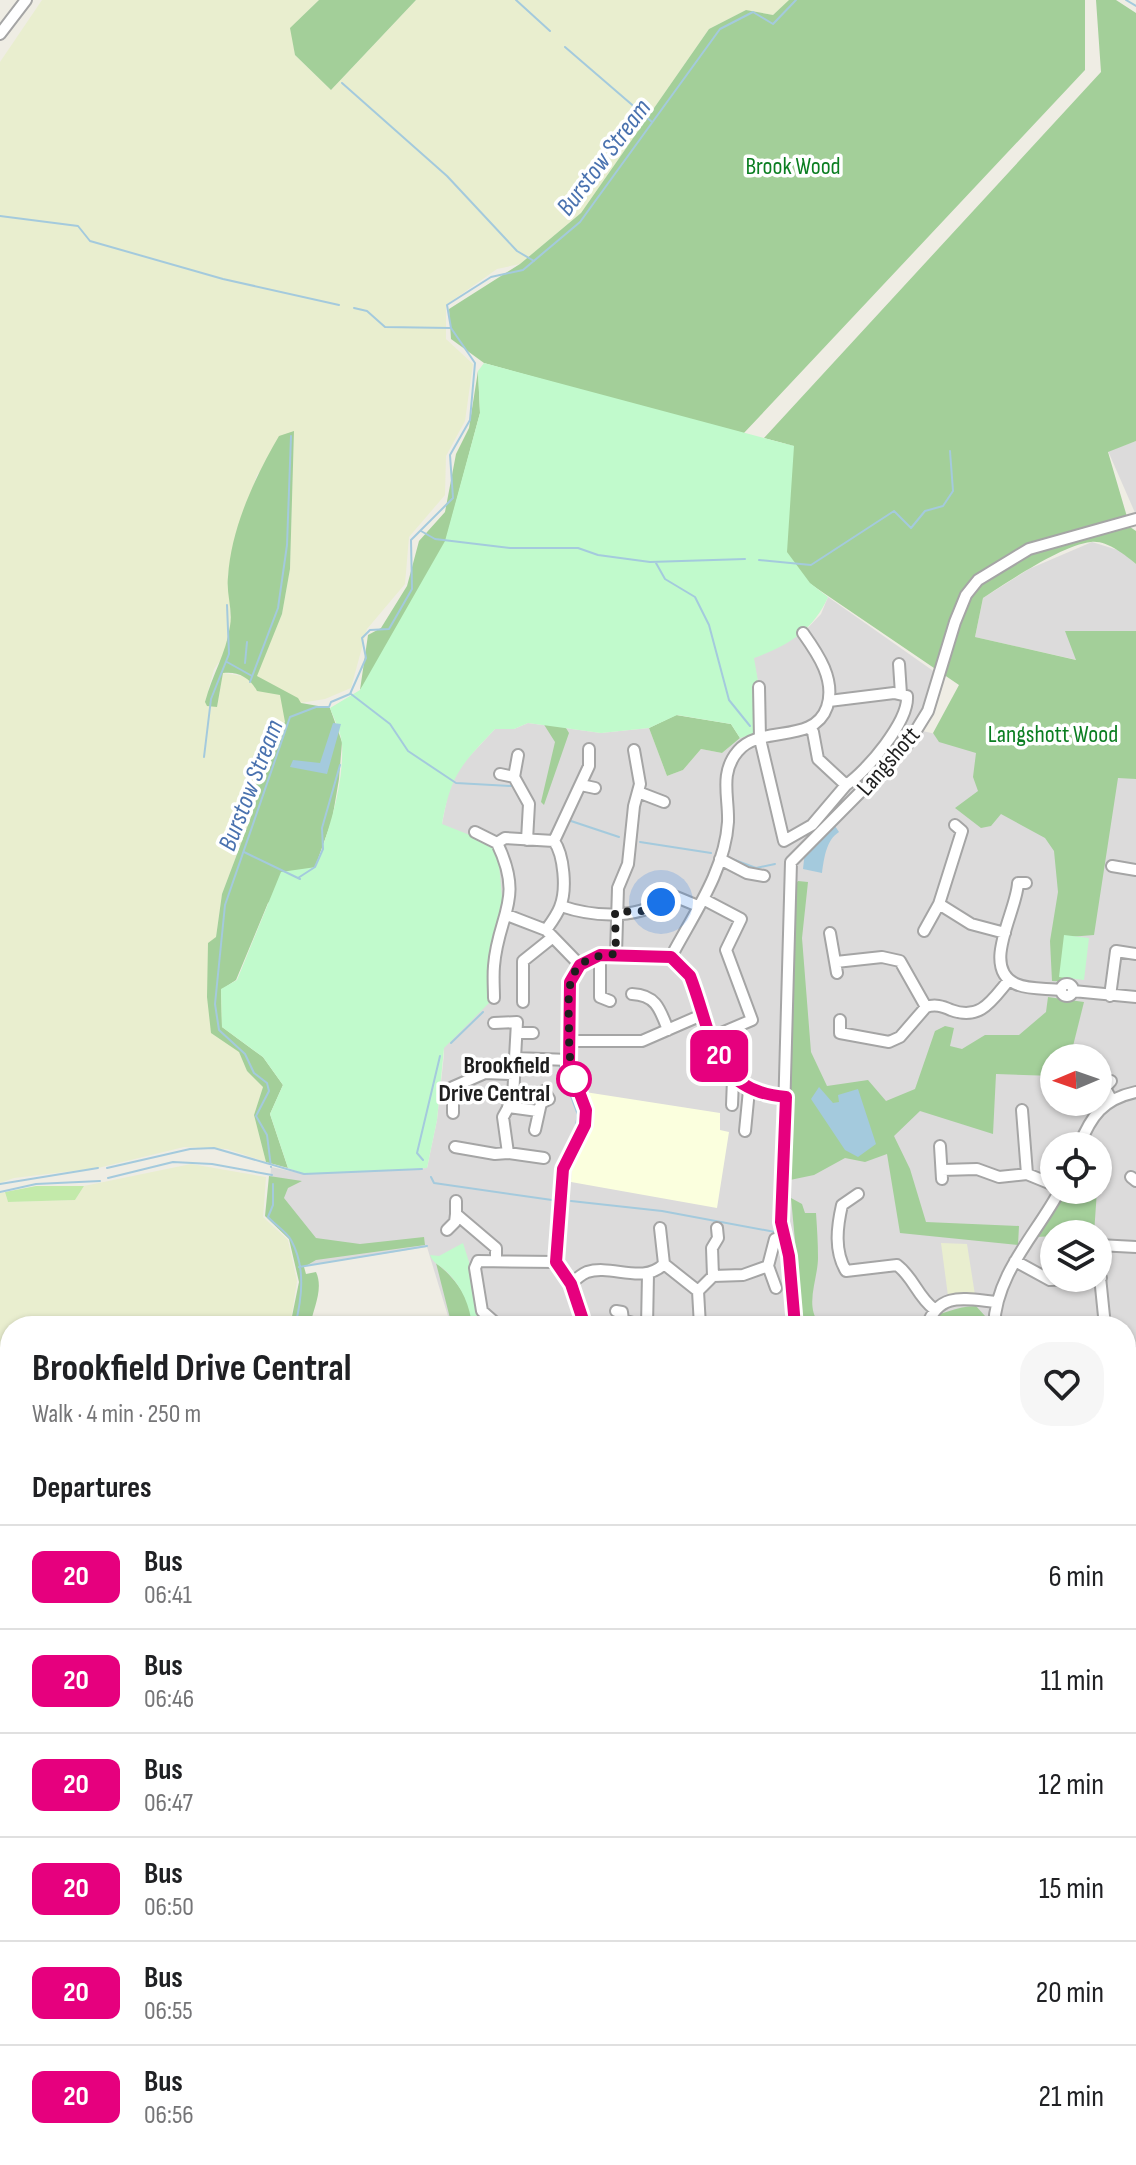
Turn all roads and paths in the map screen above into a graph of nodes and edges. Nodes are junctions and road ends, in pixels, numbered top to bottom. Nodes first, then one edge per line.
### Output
1 (26, 0) edge
2 (0, 34) edge
3 (1134, 519) edge
4 (803, 633) dead end
5 (899, 664) dead end
6 (759, 687) dead end
7 (901, 694) junction
8 (829, 701) junction
9 (809, 728) junction
10 (760, 739) junction
11 (589, 749) dead end
12 (634, 750) dead end
13 (518, 755) dead end
14 (500, 774) dead end
15 (514, 777) junction
16 (581, 785) junction
17 (846, 785) junction
18 (595, 788) dead end
19 (638, 792) junction
20 (664, 802) dead end
21 (963, 830) dead end
22 (475, 832) dead end
23 (527, 840) junction
24 (554, 841) junction
25 (497, 843) junction
26 (720, 859) junction
27 (1115, 863) dead end
28 (1136, 870) edge
29 (764, 876) dead end
30 (1018, 883) dead end
31 (700, 902) junction
32 (561, 906) junction
33 (940, 907) junction
34 (615, 912) junction
35 (507, 915) junction
36 (924, 931) dead end
37 (549, 933) junction
38 (830, 933) dead end
39 (1005, 933) junction
40 (616, 954) junction
41 (1136, 954) edge
42 (600, 955) junction
43 (671, 957) junction
44 (580, 965) junction
45 (1009, 980) junction
46 (632, 994) dead end
47 (1110, 996) junction
48 (1136, 997) edge
49 (494, 998) dead end
50 (610, 1001) dead end
51 (523, 1002) dead end
52 (926, 1007) junction
53 (704, 1014) junction
54 (840, 1020) dead end
55 (494, 1023) dead end
56 (668, 1030) junction
57 (517, 1033) junction
58 (533, 1033) dead end
59 (712, 1037) junction
60 (569, 1041) junction
61 (515, 1058) junction
62 (569, 1060) junction
63 (513, 1074) junction
64 (729, 1075) junction
65 (710, 1079) dead end
66 (749, 1090) junction
67 (544, 1091) dead end
68 (1136, 1092) edge
69 (763, 1095) dead end
70 (1112, 1099) edge
71 (732, 1105) dead end
72 (508, 1107) junction
73 (1019, 1110) dead end
74 (538, 1111) junction
75 (453, 1113) dead end
76 (535, 1130) dead end
77 (745, 1131) dead end
78 (940, 1146) dead end
79 (455, 1147) dead end
80 (508, 1153) junction
81 (544, 1158) dead end
82 (1027, 1174) junction
83 (1040, 1179) edge
84 (858, 1194) dead end
85 (456, 1201) dead end
86 (1051, 1204) edge
87 (456, 1214) junction
88 (488, 1219) dead end
89 (660, 1228) dead end
90 (717, 1228) dead end
91 (478, 1229) junction
92 (447, 1230) dead end
93 (775, 1239) dead end
94 (1112, 1246) edge
95 (1136, 1247) edge
96 (496, 1260) junction
97 (1015, 1261) junction
98 (556, 1262) junction
99 (664, 1264) junction
100 (768, 1266) junction
101 (648, 1274) junction
102 (1040, 1275) edge
103 (713, 1276) junction
104 (571, 1284) junction
105 (776, 1288) dead end
106 (698, 1291) junction
107 (1102, 1292) edge
108 (996, 1302) junction
109 (934, 1309) junction
110 (616, 1311) dead end
111 (488, 1316) edge
112 (582, 1316) edge
113 (622, 1316) edge
114 (645, 1316) edge
115 (699, 1316) edge
116 (794, 1316) edge
117 (931, 1316) edge
118 (995, 1316) edge
119 (1104, 1316) edge

1 - 2 street
3 - 116 street, Langshott
4 - 8 street
5 - 7 street
6 - 10 street
7 - 8 street
7 - 17 street
8 - 9 street
9 - 10 street
9 - 17 street
10 - 17 street
10 - 26 street
11 - 16 street
12 - 19 street
13 - 15 street
14 - 15 street
15 - 23 street
16 - 18 street
16 - 24 street
19 - 20 street
19 - 34 street
21 - 33 street
22 - 25 street
23 - 24 street
23 - 25 street
24 - 32 street
25 - 35 street
26 - 29 street
26 - 31 street
27 - 28 street
30 - 39 street
31 - 34 street
31 - 43 street
31 - 59 street
32 - 34 street
32 - 37 street
33 - 36 street
33 - 39 street
34 - 40 street
35 - 37 street
35 - 49 street
37 - 44 street
37 - 51 street
38 - 52 street
39 - 45 street
40 - 42 street
40 - 43 street
41 - 47 street
42 - 44 street
42 - 50 street
43 - 53 street
44 - 60 street
45 - 47 street
45 - 52 street
46 - 56 street
47 - 48 street
52 - 54 street
53 - 56 street
53 - 59 street
55 - 57 street
56 - 60 street
57 - 58 street
57 - 61 street
59 - 64 street
60 - 62 street
61 - 62 street
61 - 63 street
62 - 98 street
63 - 72 street
63 - 75 street
64 - 65 street
64 - 66 street
64 - 71 street
66 - 69 street
66 - 77 street
67 - 74 street
68 - 70 street
72 - 74 street
72 - 80 street
73 - 82 street
74 - 76 street
78 - 82 street
79 - 80 street
80 - 81 street
82 - 83 street
84 - 109 street
85 - 87 street
86 - 97 street
87 - 91 street
87 - 92 street
88 - 91 street
89 - 99 street
90 - 103 street
91 - 96 street
93 - 100 street
94 - 95 street
96 - 98 street
96 - 111 street
97 - 102 street
97 - 108 street
98 - 104 street
99 - 101 street
99 - 106 street
100 - 103 street
100 - 105 street
101 - 104 street
101 - 114 street
103 - 106 street
104 - 112 street
106 - 115 street
107 - 119 street
108 - 109 street
108 - 118 street
109 - 117 street
110 - 113 street

